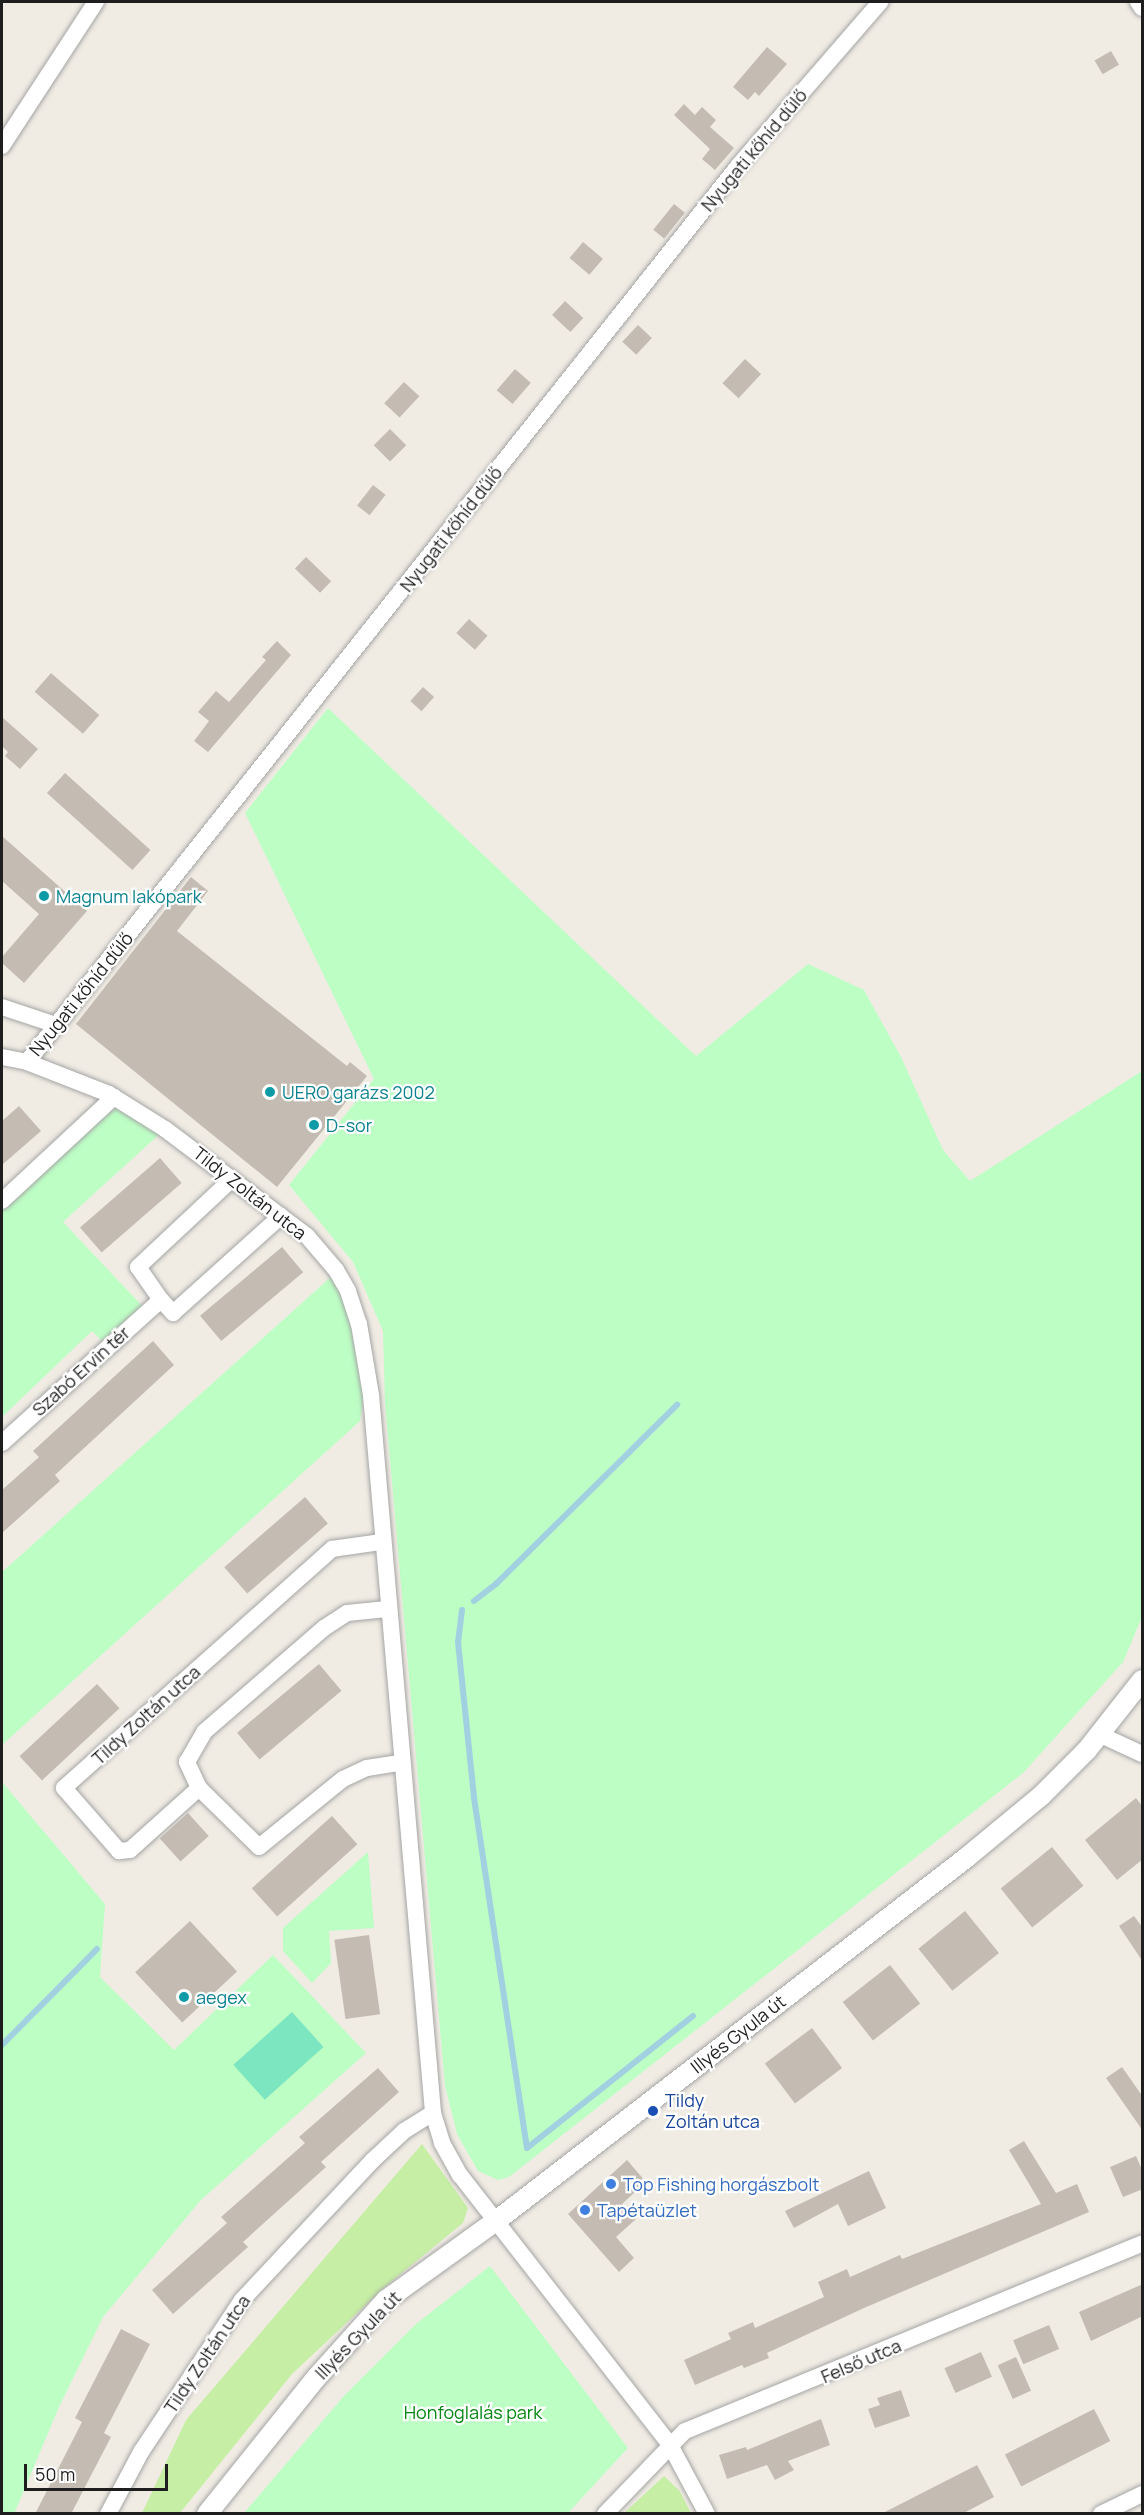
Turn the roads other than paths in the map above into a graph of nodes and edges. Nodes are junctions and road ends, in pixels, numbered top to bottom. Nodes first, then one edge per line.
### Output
1 (96, 2) edge
2 (880, 2) edge
3 (1138, 2) edge
4 (1143, 8) edge
5 (2, 146) edge
6 (2, 1007) edge
7 (56, 1025) junction
8 (2, 1057) edge
9 (27, 1062) junction
10 (114, 1097) junction
11 (232, 1179) junction
12 (2, 1201) edge
13 (282, 1216) junction
14 (161, 1300) junction
15 (2, 1443) edge
16 (381, 1542) junction
17 (387, 1609) junction
18 (1143, 1680) edge
19 (1099, 1734) junction
20 (1143, 1754) edge
21 (400, 1763) junction
22 (199, 1788) junction
23 (433, 2113) junction
24 (496, 2221) junction
25 (1143, 2244) edge
26 (670, 2445) junction
27 (1143, 2494) edge
28 (108, 2514) edge
29 (207, 2514) edge
30 (605, 2514) edge
31 (707, 2514) edge
32 (1101, 2514) edge

1 - 5 street
2 - 7 street, Nyugati kőhíd dűlő
3 - 4 street
6 - 7 street
7 - 9 street, Nyugati kőhíd dűlő
8 - 9 street, Tildy Zoltán utca
9 - 10 street, Tildy Zoltán utca
10 - 11 street, Tildy Zoltán utca
10 - 12 street
11 - 13 street, Tildy Zoltán utca
11 - 14 street
13 - 14 street
13 - 16 street, Tildy Zoltán utca
14 - 15 street, Szabó Ervin tér
16 - 17 street, Tildy Zoltán utca
16 - 22 street, Tildy Zoltán utca
17 - 21 street, Tildy Zoltán utca
17 - 22 street
18 - 19 street, Illyés Gyula út
19 - 20 street
19 - 24 street, Illyés Gyula út
21 - 22 street
21 - 23 street, Tildy Zoltán utca
23 - 24 street, Tildy Zoltán utca
23 - 28 street, Tildy Zoltán utca
24 - 26 street, Tildy Zoltán utca
24 - 29 street, Illyés Gyula út
25 - 26 street, Felső utca
26 - 30 street, Felső utca
26 - 31 street, Tildy Zoltán utca
27 - 32 street

